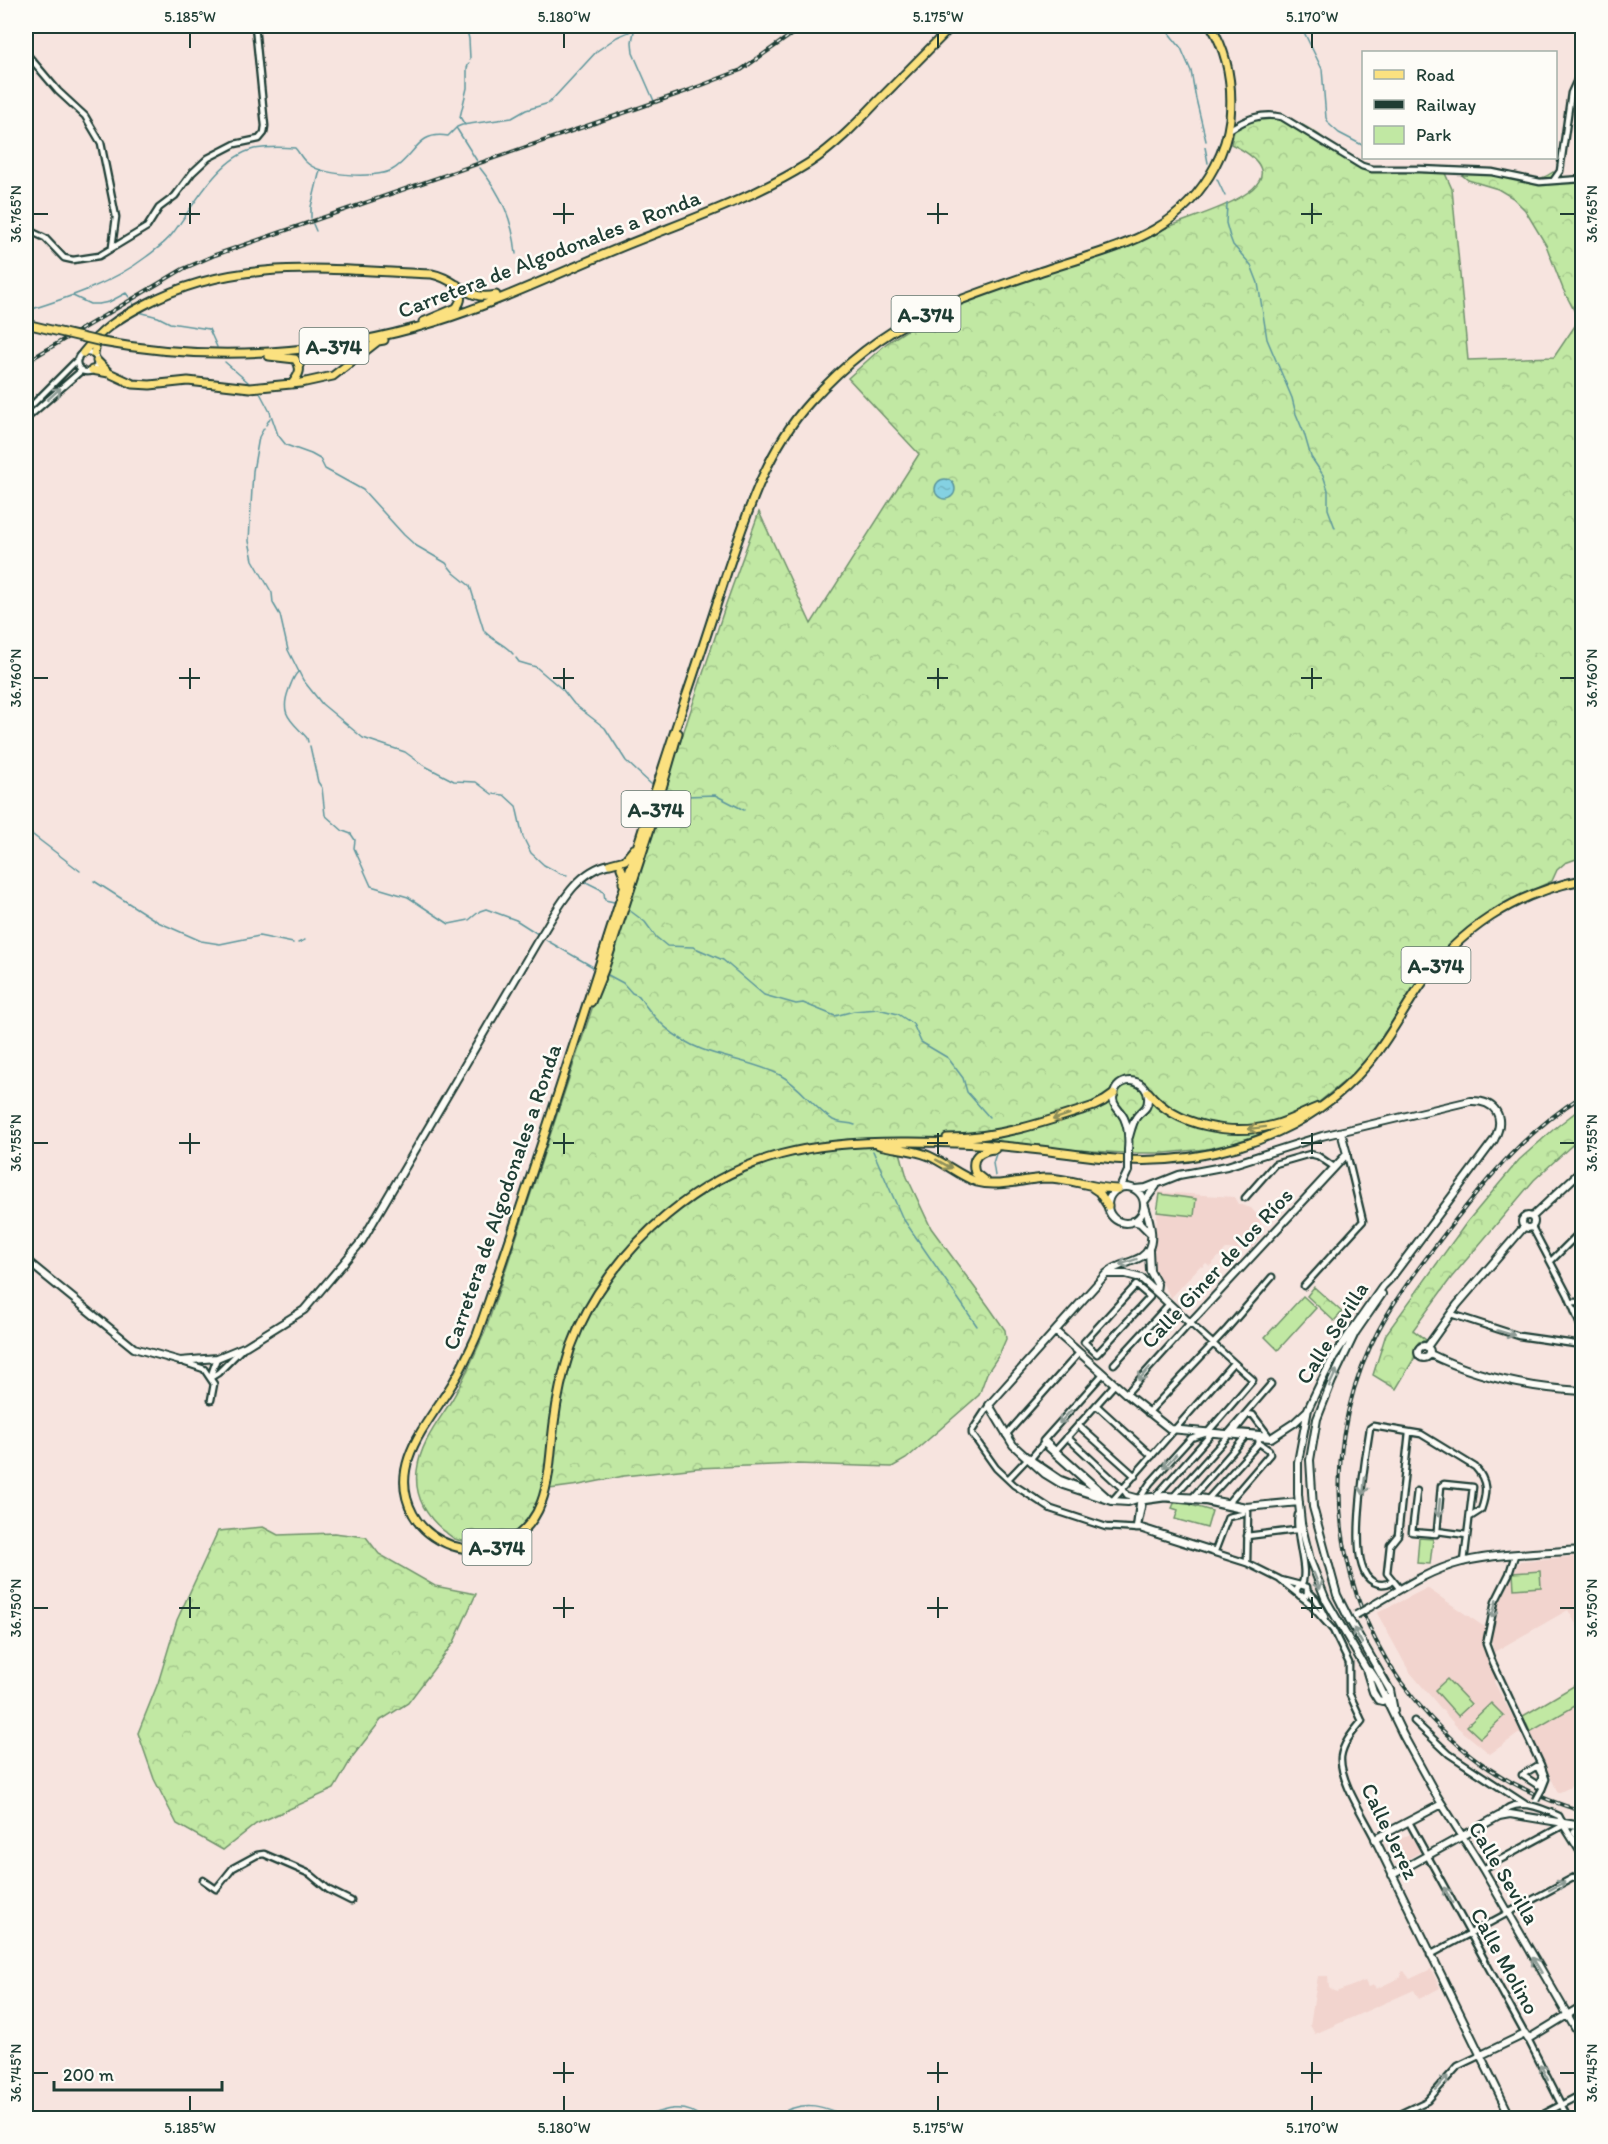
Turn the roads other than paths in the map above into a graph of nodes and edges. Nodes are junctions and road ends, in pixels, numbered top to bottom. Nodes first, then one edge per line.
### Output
1 (255, 26) edge
2 (952, 26) edge
3 (1210, 26) edge
4 (26, 53) edge
5 (1582, 69) edge
6 (1229, 130) junction
7 (1582, 179) edge
8 (1553, 181) junction
9 (26, 229) edge
10 (112, 247) junction
11 (457, 285) junction
12 (521, 288) junction
13 (463, 312) junction
14 (26, 324) edge
15 (411, 328) junction
16 (98, 334) junction
17 (83, 353) junction
18 (254, 353) junction
19 (95, 358) junction
20 (78, 359) junction
21 (82, 370) junction
22 (92, 370) junction
23 (109, 373) junction
24 (292, 384) junction
25 (26, 411) edge
26 (26, 419) edge
27 (683, 707) junction
28 (650, 829) junction
29 (642, 834) junction
30 (610, 864) joint
31 (620, 865) junction
32 (632, 867) junction
33 (1582, 880) edge
34 (624, 909) junction
35 (616, 914) junction
36 (575, 1040) junction
37 (1148, 1092) junction
38 (1114, 1094) junction
39 (1331, 1101) junction
40 (1123, 1114) junction
41 (1137, 1115) junction
42 (1341, 1132) junction
43 (1129, 1137) junction
44 (868, 1142) junction
45 (922, 1142) junction
46 (1012, 1146) junction
47 (1347, 1154) junction
48 (1334, 1167) junction
49 (1582, 1170) edge
50 (1127, 1173) junction
51 (990, 1183) junction
52 (1159, 1183) junction
53 (1091, 1186) junction
54 (1119, 1188) junction
55 (1134, 1189) junction
56 (1245, 1198) dead end
57 (1144, 1202) junction
58 (1108, 1206) junction
59 (1532, 1217) junction
60 (1132, 1221) junction
61 (1524, 1227) junction
62 (1532, 1227) junction
63 (1582, 1230) edge
64 (1150, 1233) junction
65 (1149, 1250) junction
66 (26, 1260) edge
67 (1551, 1261) junction
68 (1106, 1274) junction
69 (1272, 1277) dead end
70 (1391, 1278) junction
71 (1304, 1286) dead end
72 (1156, 1291) junction
73 (1571, 1302) junction
74 (1582, 1302) edge
75 (1169, 1304) junction
76 (1451, 1314) junction
77 (1190, 1323) junction
78 (1582, 1330) edge
79 (1055, 1331) junction
80 (1084, 1342) joint
81 (1212, 1343) junction
82 (246, 1346) junction
83 (1582, 1346) edge
84 (1427, 1347) junction
85 (1079, 1353) junction
86 (1430, 1354) junction
87 (217, 1358) junction
88 (180, 1361) junction
89 (1233, 1363) junction
90 (1114, 1364) dead end
91 (1103, 1374) junction
92 (210, 1378) junction
93 (1115, 1384) junction
94 (1271, 1384) dead end
95 (1582, 1391) edge
96 (1126, 1394) junction
97 (210, 1400) dead end
98 (989, 1405) junction
99 (1096, 1405) junction
100 (1308, 1409) junction
101 (1148, 1413) junction
102 (1305, 1421) junction
103 (1294, 1423) junction
104 (1078, 1425) junction
105 (1173, 1430) junction
106 (1314, 1432) junction
107 (1409, 1432) junction
108 (1209, 1433) junction
109 (1230, 1434) junction
110 (1006, 1435) junction
111 (1246, 1436) junction
112 (1066, 1437) junction
113 (1258, 1440) junction
114 (1044, 1442) junction
115 (1056, 1450) junction
116 (1152, 1456) junction
117 (1027, 1460) junction
118 (1298, 1462) junction
119 (1310, 1462) junction
120 (1135, 1476) junction
121 (1008, 1479) junction
122 (1298, 1480) junction
123 (1311, 1480) junction
124 (1123, 1489) junction
125 (1416, 1491) dead end
126 (1155, 1497) junction
127 (1173, 1497) junction
128 (1192, 1498) junction
129 (1142, 1499) junction
130 (1207, 1500) junction
131 (1112, 1501) junction
132 (1299, 1502) junction
133 (1227, 1503) junction
134 (1246, 1507) junction
135 (1299, 1509) junction
136 (1470, 1517) junction
137 (1136, 1529) junction
138 (1296, 1530) junction
139 (1437, 1531) junction
140 (1467, 1535) junction
141 (1247, 1536) junction
142 (1582, 1550) edge
143 (1515, 1556) junction
144 (1464, 1562) junction
145 (1247, 1563) junction
146 (1304, 1574) junction
147 (1279, 1579) junction
148 (1393, 1581) junction
149 (1293, 1582) junction
150 (1301, 1585) junction
151 (1400, 1589) junction
152 (1308, 1591) junction
153 (1299, 1595) junction
154 (1349, 1619) junction
155 (1326, 1620) junction
156 (1387, 1686) junction
157 (1386, 1700) junction
158 (1414, 1721) dead end
159 (1397, 1723) junction
160 (1522, 1775) joint
161 (1534, 1802) junction
162 (1442, 1804) junction
163 (1525, 1804) junction
164 (1511, 1811) junction
165 (1409, 1822) junction
166 (1563, 1823) junction
167 (1582, 1828) edge
168 (1461, 1837) junction
169 (1375, 1839) junction
170 (1582, 1844) edge
171 (1582, 1854) edge
172 (1427, 1856) junction
173 (1483, 1869) junction
174 (1582, 1873) edge
175 (1392, 1875) junction
176 (203, 1881) dead end
177 (351, 1901) dead end
178 (1507, 1912) junction
179 (1469, 1934) junction
180 (1430, 1955) junction
181 (1582, 2006) edge
182 (1568, 2015) junction
183 (1526, 2037) junction
184 (1582, 2040) edge
185 (1479, 2056) junction
186 (1582, 2094) edge
187 (1561, 2106) junction
188 (1391, 2118) edge
189 (1511, 2118) edge
190 (1536, 2118) edge
191 (1568, 2118) edge

1 - 10 street
2 - 12 main road, Carretera de Algodonales a Ronda / A-374
3 - 6 main road, Carretera de Algodonales a Ronda / A-374
4 - 10 street
5 - 8 street
6 - 8 street
6 - 27 main road, Carretera de Algodonales a Ronda / A-374
7 - 8 street
9 - 10 street
11 - 12 main road
11 - 15 main road
11 - 16 main road
12 - 13 main road, Carretera de Algodonales a Ronda / A-374
13 - 15 main road, Carretera de Algodonales a Ronda / A-374
13 - 24 main road
14 - 18 main road, Carretera de Algodonales a Ronda / A-374, bridge
15 - 18 main road, Carretera de Algodonales a Ronda / A-374
16 - 17 main road
16 - 19 main road
17 - 19 street
17 - 20 street
18 - 24 main road
19 - 22 street
19 - 23 main road
20 - 21 street
20 - 25 street
21 - 22 street
26 -> 21 street
22 - 23 main road
23 - 24 main road
27 - 28 main road, Carretera de Algodonales a Ronda / A-374
27 - 29 main road, Carretera de Algodonales a Ronda / A-374
28 - 32 main road
28 - 34 main road, Carretera de Algodonales a Ronda / A-374
29 - 31 main road
29 - 32 main road, Carretera de Algodonales a Ronda / A-374
30 - 31 main road
30 - 82 street
31 - 32 main road
31 - 35 main road
32 - 34 main road
32 - 35 main road, Carretera de Algodonales a Ronda / A-374
33 - 39 main road, Carretera de Algodonales a Ronda / A-374
34 - 36 main road, Carretera de Algodonales a Ronda / A-374
35 - 36 main road, Carretera de Algodonales a Ronda / A-374
36 - 44 main road, Carretera de Algodonales a Ronda / A-374
37 - 38 street
39 -> 37 main road
37 - 41 street
38 - 40 street
38 -> 45 main road
39 - 46 main road, Carretera de Algodonales a Ronda / A-374
40 - 41 street
40 - 43 street
41 - 43 street
42 - 47 street
42 - 52 street
42 - 70 street
43 - 50 street, bridge
44 - 45 main road, Carretera de Algodonales a Ronda / A-374
44 -> 51 main road
45 - 46 main road, Carretera de Algodonales a Ronda / A-374
46 - 51 main road
47 - 48 street, Calle Giner de los Ríos
47 - 71 street
48 - 56 street, Calle Giner de los Ríos
48 - 77 street, Calle Giner de los Ríos
49 - 59 street
50 - 54 street
50 - 55 street
51 - 53 main road
52 - 55 street
52 - 57 street
53 - 54 main road
53 - 58 main road
54 - 55 street
54 - 58 street
55 - 57 street
57 - 60 street
57 - 64 street
58 - 60 street
59 - 61 street
59 - 62 street
60 - 64 street
61 - 62 street
61 - 76 street
62 - 67 street
63 - 67 street
64 - 65 street
65 -> 68 street
65 - 72 street
66 - 88 street
67 - 73 street
68 - 72 street
68 - 79 street
69 - 81 street
70 - 100 street, Calle Sevilla
106 -> 70 street, Calle Sevilla
72 - 75 street
73 - 74 street
73 - 78 street
75 - 77 street
75 - 90 street
76 -> 83 street
76 - 84 street
77 - 81 street
77 -> 96 street, Calle Giner de los Ríos
79 - 85 street
79 - 98 street
80 - 80 street
81 - 89 street
81 - 101 street
82 - 87 street
82 - 92 street
84 - 86 street
84 - 86 street
85 - 91 street
85 - 110 street
86 - 95 street
87 - 88 street
87 - 92 street
88 - 92 street
89 - 105 street
89 - 108 street
91 - 93 street
91 -> 114 street
92 - 97 street
93 - 96 street
93 - 99 street
94 - 109 street
96 - 101 street
98 - 110 street
98 - 121 street
99 - 104 street
99 - 116 street
100 - 102 street, Calle Sevilla
100 - 103 street
101 - 105 street
102 - 103 street
102 - 106 street
102 - 118 street, Calle Sevilla
103 - 113 street
104 - 112 street
104 - 120 street
105 - 108 street
105 - 116 street
106 - 119 street, Calle Sevilla
107 - 136 street
107 - 148 street
107 -> 148 street
108 - 109 street
108 - 126 street
108 -> 129 street
109 - 109 street
109 - 111 street
109 - 127 street
110 - 117 street
111 - 113 street
111 - 128 street
112 - 115 street
112 - 124 street
113 - 130 street
113 - 133 street
114 - 114 street
114 - 115 street
114 - 117 street
115 - 131 street
116 - 120 street
117 - 121 street
117 - 131 street
118 - 119 street
118 - 122 street, Calle Sevilla
119 - 123 street, Calle Sevilla
120 - 124 street
121 - 137 street
122 - 123 street
122 - 132 street, Calle Sevilla
123 - 154 street, Calle Sevilla
124 - 129 street
124 - 131 street
125 - 139 street
126 - 127 street
126 - 129 street
127 - 128 street
128 - 130 street
129 - 129 street
129 - 131 street
129 - 137 street
130 - 133 street
132 - 134 street
132 - 135 street, Calle Sevilla
133 - 134 street
134 - 141 street
135 - 138 street
135 -> 157 street, Calle Sevilla
136 -> 139 street
136 - 140 street
137 - 145 street
138 - 141 street
138 - 146 street
139 - 140 street
140 - 144 street
141 - 145 street
142 - 143 street
143 - 144 street
143 -> 161 street, bridge
144 - 151 street
145 - 147 street
146 - 149 street
146 - 150 street
147 - 149 street
147 - 153 street, Calle Jerez
148 - 151 street
149 - 150 street
150 - 152 street
150 - 153 street
151 - 154 street, bridge
152 - 153 street
152 - 155 street, Calle Jerez
153 - 155 street, Calle Jerez
156 -> 154 street, Calle Sevilla
155 - 169 street, Calle Jerez
156 - 157 street
156 - 159 street, Calle Sevilla
157 - 159 street, Calle Sevilla
158 - 163 street
159 - 162 street, Calle Sevilla
160 - 160 street
161 - 163 street
161 - 166 street
162 - 165 street
162 - 168 street, Calle Sevilla
163 - 164 street
164 - 166 street
164 - 168 street
165 - 169 street
165 - 172 street, Calle Molino
166 - 167 street
166 - 171 street
166 - 173 street
167 - 170 street
168 - 172 street
168 - 173 street, Calle Sevilla
169 - 175 street, Calle Jerez
172 - 175 street
179 -> 172 street, Calle Molino
173 - 178 street, Calle Sevilla
178 -> 174 street
175 - 180 street, Calle Jerez
176 - 177 street
178 - 179 street
182 -> 178 street, Calle Sevilla
179 - 180 street
179 - 183 street, Calle Molino
180 - 185 street, Calle Jerez
181 - 182 street
182 - 183 street
182 - 184 street, Calle Sevilla
183 - 185 street
187 -> 183 street, Calle Molino
188 -> 185 street
185 - 189 street, Calle Jerez
186 - 187 street
187 - 190 street
187 - 191 street, Calle Molino

